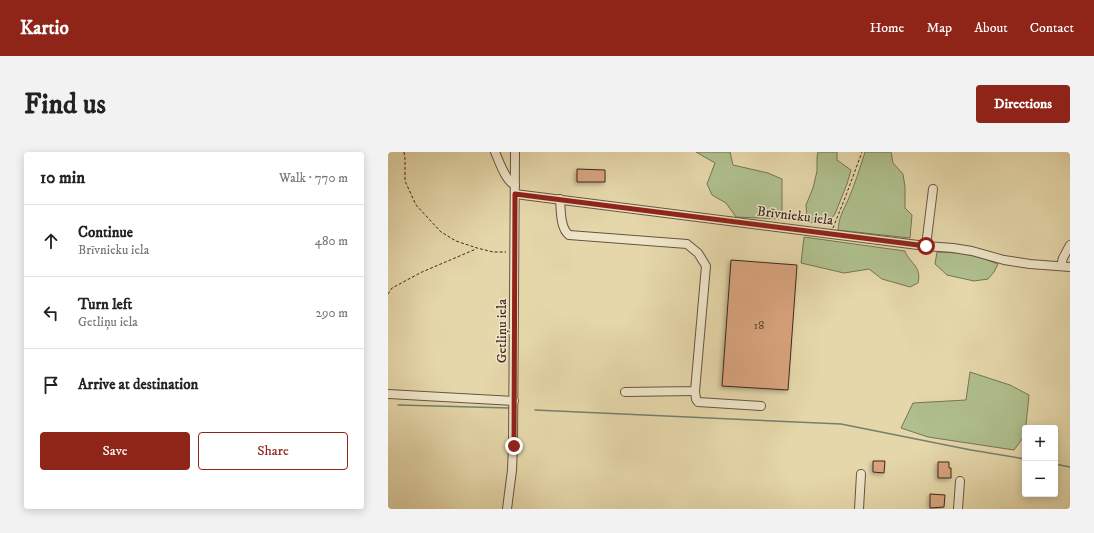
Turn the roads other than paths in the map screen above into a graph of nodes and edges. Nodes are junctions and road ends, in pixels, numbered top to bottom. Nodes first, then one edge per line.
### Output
1 (495, 152) edge
2 (515, 152) edge
3 (933, 189) dead end
4 (515, 190) junction
5 (560, 200) junction
6 (1070, 245) edge
7 (926, 246) junction
8 (1061, 266) junction
9 (1070, 267) edge
10 (696, 391) junction
11 (625, 392) dead end
12 (388, 394) edge
13 (514, 401) junction
14 (761, 406) dead end
15 (862, 474) dead end
16 (960, 481) dead end
17 (507, 509) edge
18 (859, 509) edge
19 (958, 509) edge

1 - 4 street
2 - 4 street, Getliņu iela
3 - 7 street
4 - 5 street, Brīvnieku iela
4 - 13 street, Getliņu iela
5 - 7 street, Brīvnieku iela
5 - 10 street
6 - 8 street
7 - 8 street, Brīvnieku iela
8 - 9 street, Brīvnieku iela
10 - 11 street
10 - 14 street
12 - 13 street
13 - 17 street, Getliņu iela
15 - 18 street
16 - 19 street

